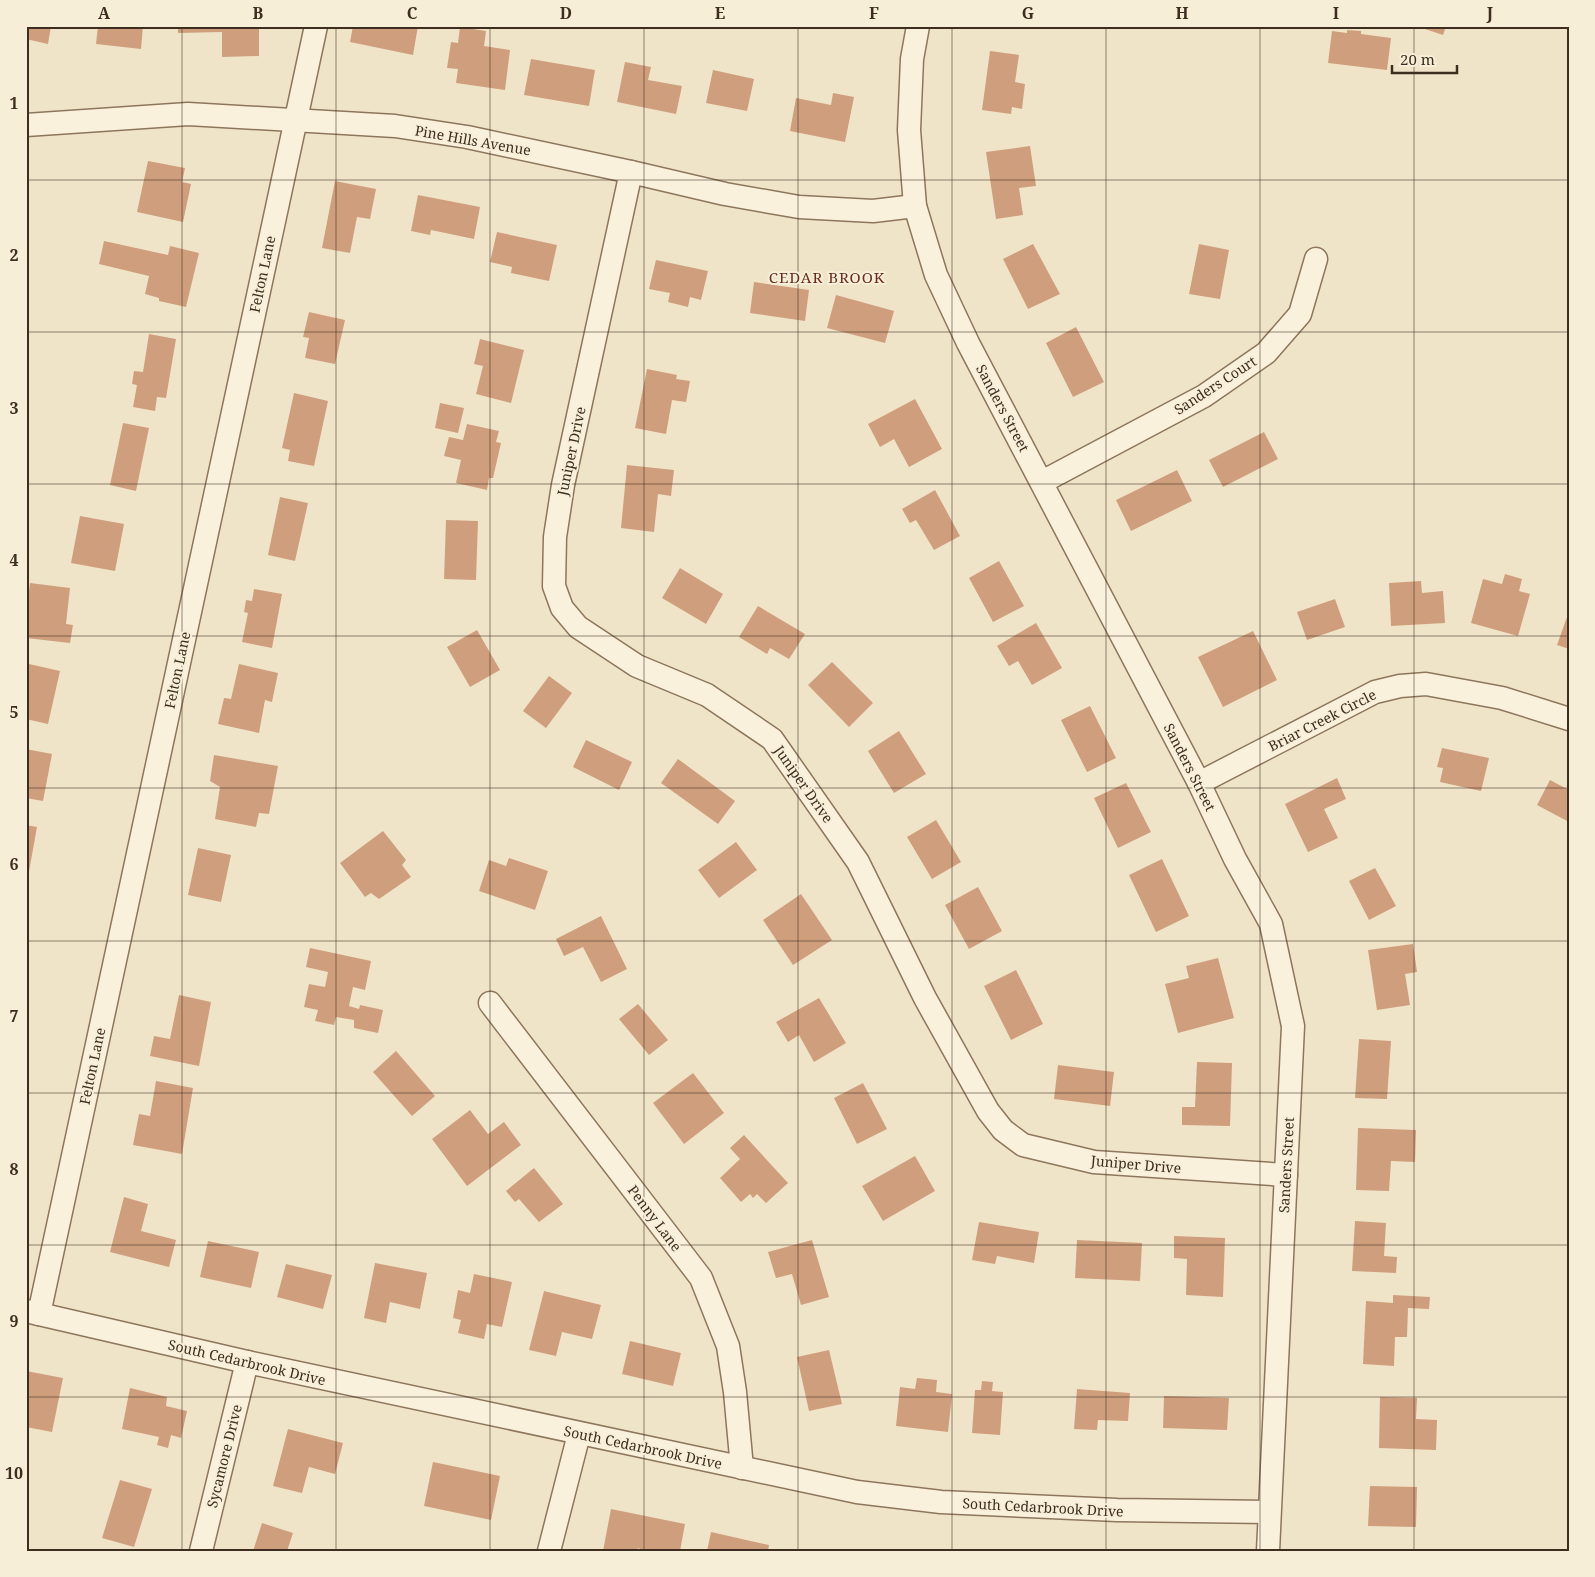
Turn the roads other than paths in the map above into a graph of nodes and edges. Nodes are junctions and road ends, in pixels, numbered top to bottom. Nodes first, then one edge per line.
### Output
1 (316, 26) edge
2 (918, 26) edge
3 (296, 119) junction
4 (26, 125) edge
5 (631, 172) junction
6 (915, 206) junction
7 (1316, 259) dead end
8 (1042, 482) junction
9 (1569, 718) edge
10 (1199, 782) junction
11 (490, 1003) dead end
12 (1286, 1175) junction
13 (32, 1313) edge
14 (247, 1362) junction
15 (579, 1434) junction
16 (742, 1468) junction
17 (1269, 1512) junction
18 (201, 1551) edge
19 (549, 1551) edge
20 (1268, 1551) edge

1 - 3 street, Felton Lane
2 - 6 street, Sanders Street
3 - 4 street, Pine Hills Avenue
3 - 5 street, Pine Hills Avenue
3 - 13 street, Felton Lane
5 - 6 street, Pine Hills Avenue
5 - 12 street, Juniper Drive
6 - 8 street, Sanders Street
7 - 8 street, Sanders Court
8 - 10 street, Sanders Street
9 - 10 street, Briar Creek Circle
10 - 12 street, Sanders Street
11 - 16 street, Penny Lane
12 - 17 street, Sanders Street
13 - 14 street, South Cedarbrook Drive
14 - 15 street, South Cedarbrook Drive
14 - 18 street, Sycamore Drive
15 - 16 street, South Cedarbrook Drive
15 - 19 street
16 - 17 street, South Cedarbrook Drive
17 - 20 street, Sanders Street

